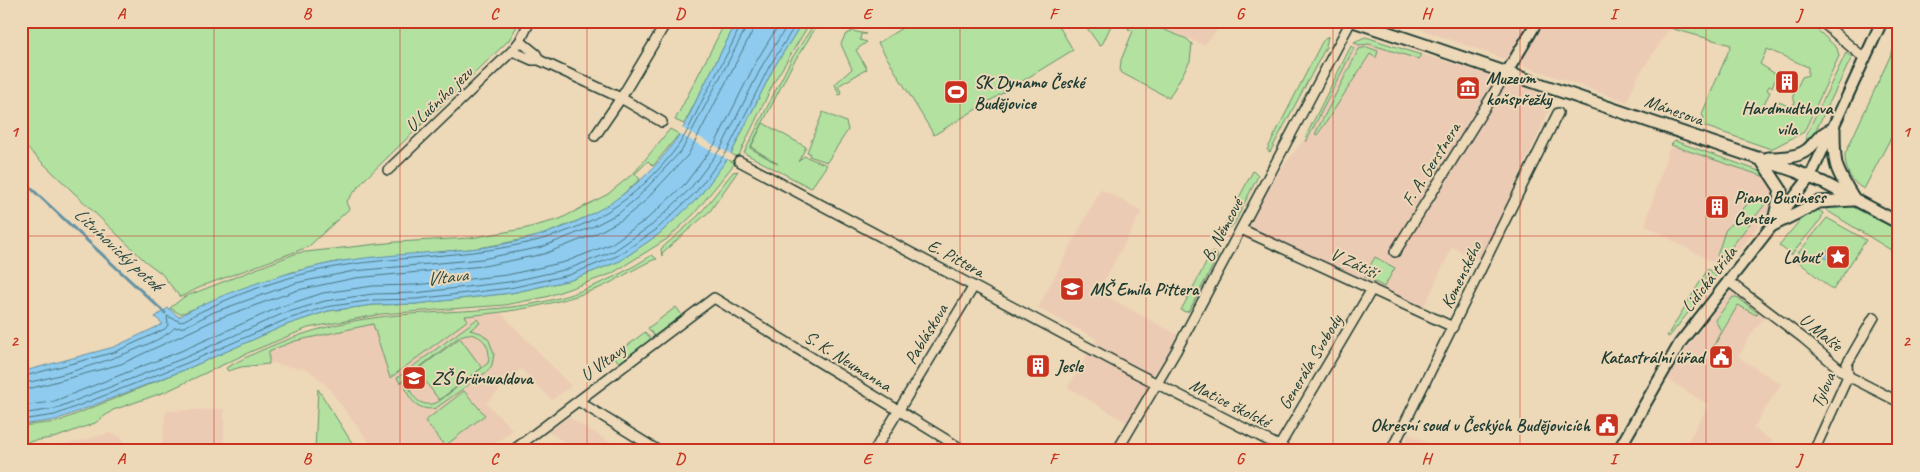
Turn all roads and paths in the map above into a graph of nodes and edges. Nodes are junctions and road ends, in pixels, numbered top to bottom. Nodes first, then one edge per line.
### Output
1 (530, 21) edge
2 (667, 21) edge
3 (1352, 21) edge
4 (1537, 21) edge
5 (1821, 21) edge
6 (1882, 22) edge
7 (520, 41) junction
8 (512, 51) junction
9 (1865, 59) junction
10 (539, 60) junction
11 (1507, 72) junction
12 (621, 98) junction
13 (1558, 113) dead end
14 (662, 122) dead end
15 (1834, 128) junction
16 (595, 136) dead end
17 (1760, 158) junction
18 (739, 161) dead end
19 (388, 170) dead end
20 (1810, 177) junction
21 (1855, 200) junction
22 (1899, 223) edge
23 (1773, 224) junction
24 (1241, 229) junction
25 (1395, 252) dead end
26 (1728, 281) junction
27 (974, 286) junction
28 (1372, 289) junction
29 (714, 298) joint
30 (1874, 317) dead end
31 (1453, 327) junction
32 (1848, 376) junction
33 (1157, 384) junction
34 (578, 401) junction
35 (1899, 402) edge
36 (898, 412) junction
37 (1277, 448) edge
38 (512, 451) edge
39 (659, 451) edge
40 (874, 451) edge
41 (965, 451) edge
42 (1117, 451) edge
43 (1289, 451) edge
44 (1391, 451) edge
45 (1618, 451) edge
46 (1814, 451) edge

1 - 7 street, U Lučního jezu
2 - 12 street
3 - 11 main road, Mánesova
3 - 24 street, B. Němcové
4 - 11 street, F. A. Gerstnera
5 - 9 street
6 - 9 street, Lidická třída
7 - 8 street, U Lučního jezu
7 - 10 street
8 - 10 street
8 - 19 street, U Lučního jezu
9 - 15 street, Lidická třída
10 - 12 street
11 - 17 main road, Mánesova
11 - 25 street, F. A. Gerstnera
12 - 14 street
12 - 16 street
13 - 31 street, Komenského
15 - 17 main road
15 - 20 street, Lidická třída
15 - 21 main road
17 - 20 main road, Mánesova
17 - 23 main road
18 - 27 street, E. Pittera
20 - 21 main road, Mánesova
20 - 23 street, Lidická třída
21 - 22 main road, Mánesova
21 - 23 main road
23 - 26 street, Lidická třída
24 - 28 street, V Zátiší
24 - 33 street, B. Němcové
26 - 32 street, U Malše
26 - 45 street, Lidická třída
27 - 33 street, E. Pittera
27 - 36 street, Pabláskova
28 - 31 street, V Zátiší
28 - 37 street, Generála Svobody
29 - 34 street, U Vltavy
29 - 36 street, S. K. Neumanna
30 - 32 street, Tylova
31 - 44 street, Komenského
32 - 35 street, U Malše
32 - 46 street, Tylova
33 - 37 street, Matice školské
33 - 42 street, B. Němcové
34 - 38 street, U Vltavy
34 - 39 street
36 - 40 street, Pabláskova
36 - 41 street, S. K. Neumanna
37 - 43 street, Matice školské

